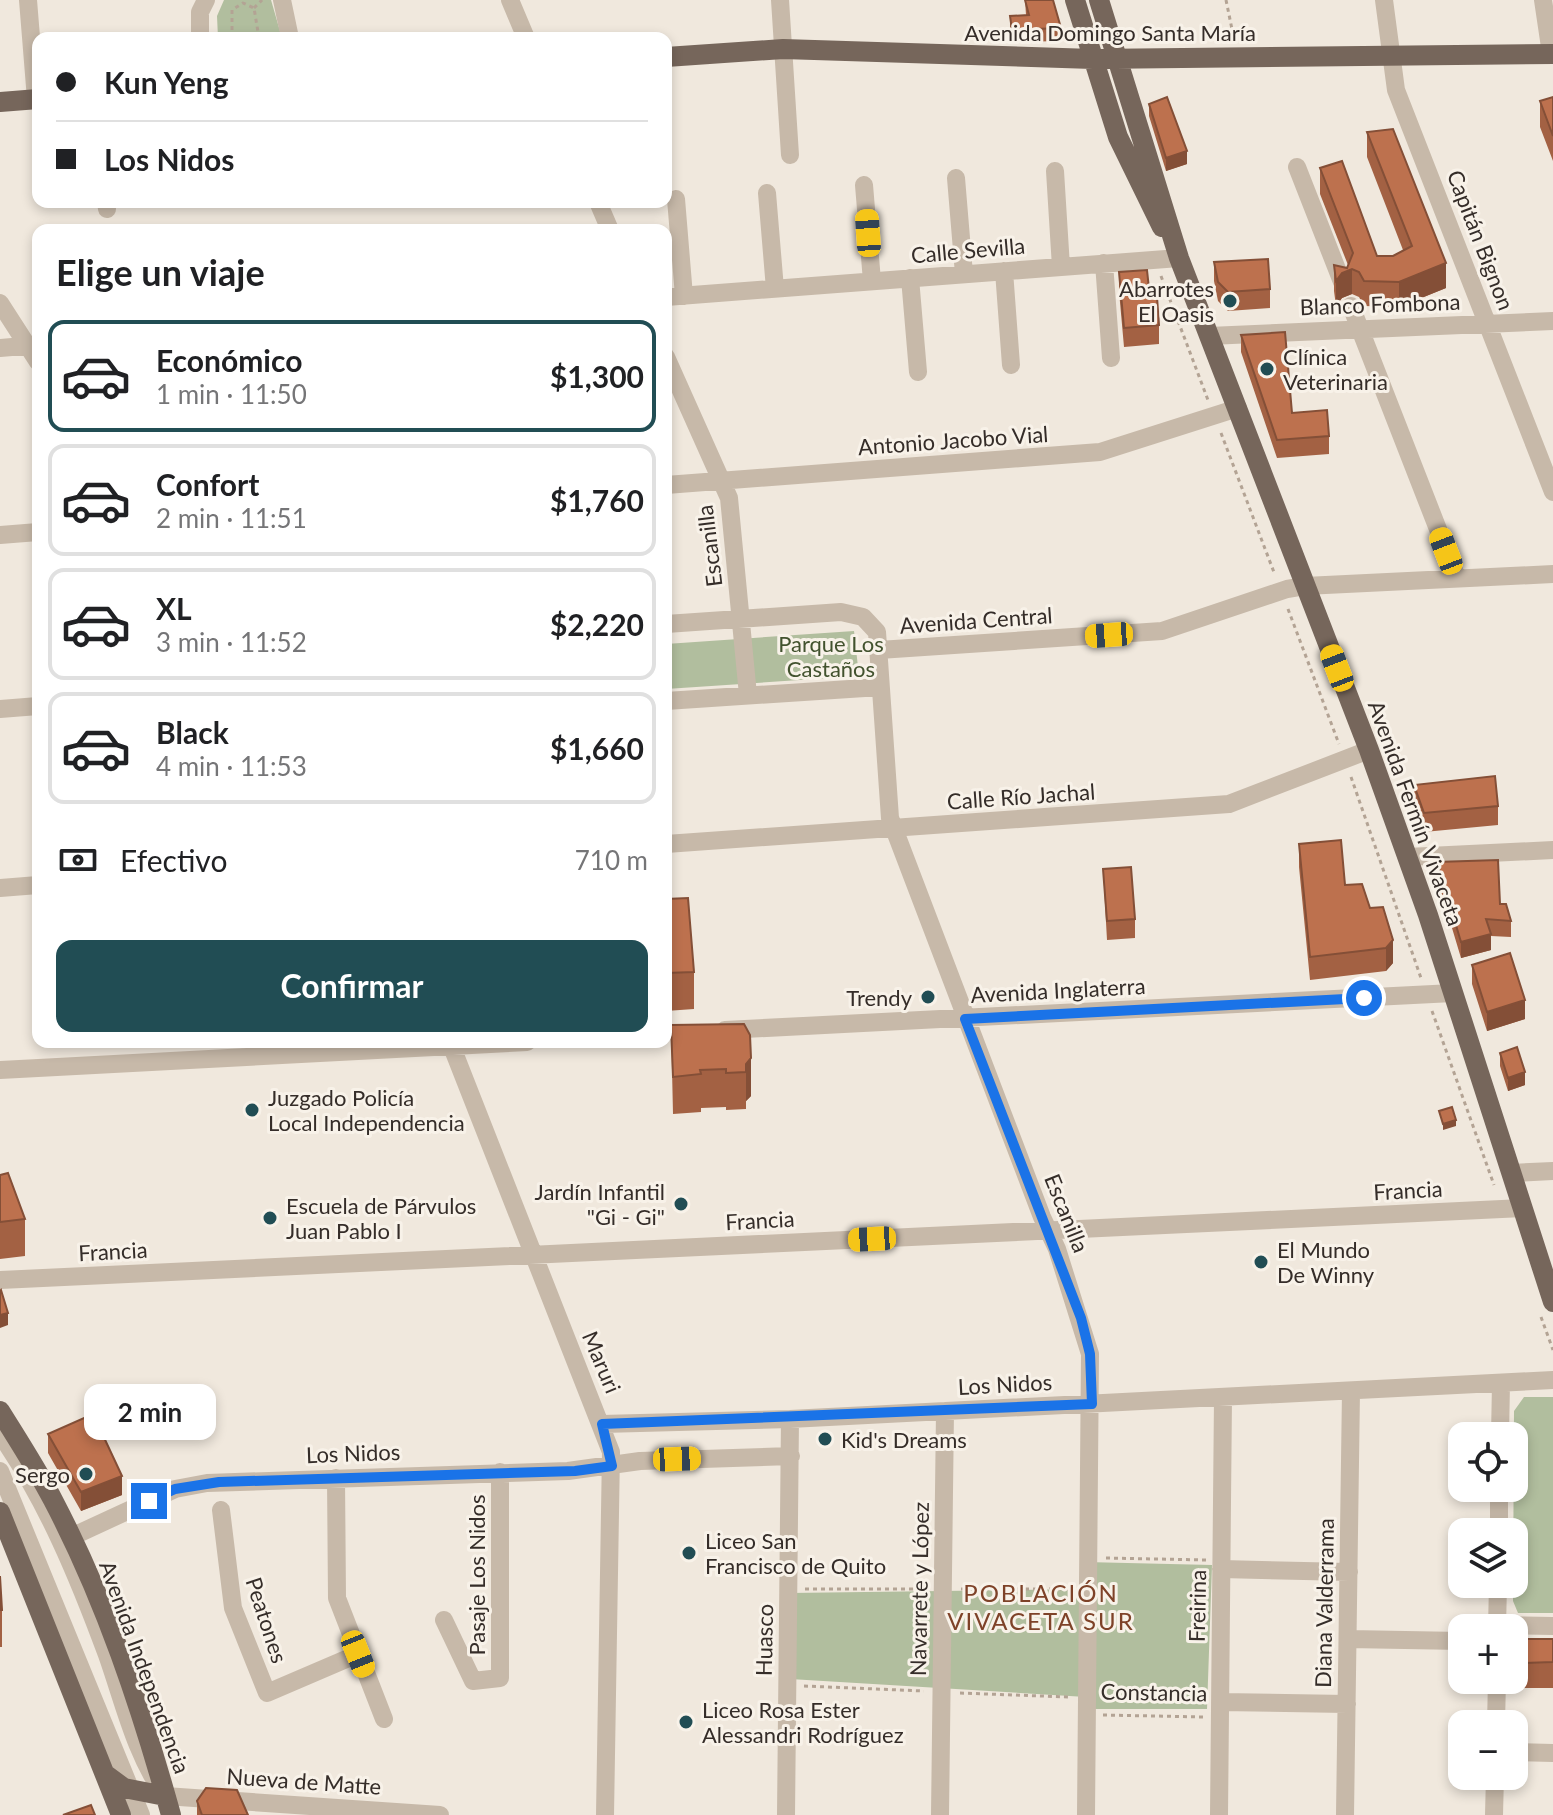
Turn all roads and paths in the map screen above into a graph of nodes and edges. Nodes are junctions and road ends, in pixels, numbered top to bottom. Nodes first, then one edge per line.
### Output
1 (28, 0) edge
2 (206, 0) edge
3 (262, 0) edge
4 (282, 0) edge
5 (510, 0) edge
6 (780, 0) edge
7 (1075, 0) edge
8 (1099, 0) edge
9 (1226, 0) edge
10 (1384, 0) edge
11 (1543, 0) edge
12 (254, 8) junction
13 (200, 32) edge
14 (232, 32) edge
15 (258, 32) edge
16 (289, 32) edge
17 (523, 32) edge
18 (1234, 39) dead end
19 (32, 44) edge
20 (783, 49) junction
21 (1552, 54) edge
22 (1391, 56) junction
23 (672, 57) edge
24 (1117, 58) junction
25 (1093, 59) junction
26 (32, 99) edge
27 (0, 102) edge
28 (790, 155) dead end
29 (1297, 167) dead end
30 (1055, 171) dead end
31 (956, 178) dead end
32 (864, 185) dead end
33 (767, 193) dead end
34 (676, 199) dead end
35 (1179, 258) junction
36 (1154, 259) junction
37 (1104, 263) junction
38 (1061, 267) junction
39 (1004, 271) junction
40 (964, 274) junction
41 (910, 278) junction
42 (872, 281) junction
43 (1342, 282) edge
44 (775, 289) junction
45 (675, 296) edge
46 (0, 303) edge
47 (1351, 306) dead end
48 (1553, 321) edge
49 (1488, 324) junction
50 (1359, 328) junction
51 (1209, 336) junction
52 (32, 345) edge
53 (32, 346) edge
54 (0, 348) edge
55 (1111, 358) dead end
56 (1011, 365) dead end
57 (672, 370) edge
58 (918, 372) dead end
59 (1238, 408) junction
60 (1214, 416) junction
61 (1544, 446) edge
62 (722, 481) junction
63 (672, 485) edge
64 (1553, 492) edge
65 (32, 532) edge
66 (0, 535) edge
67 (1553, 574) edge
68 (1457, 578) junction
69 (1305, 586) junction
70 (1281, 591) junction
71 (741, 618) junction
72 (672, 624) edge
73 (879, 650) junction
74 (880, 687) junction
75 (748, 695) junction
76 (672, 701) edge
77 (32, 706) edge
78 (0, 709) edge
79 (1369, 750) junction
80 (1346, 760) junction
81 (893, 829) junction
82 (672, 844) edge
83 (1553, 850) edge
84 (1408, 857) junction
85 (32, 885) edge
86 (0, 888) edge
87 (1453, 993) junction
88 (1426, 994) junction
89 (965, 1019) junction
90 (711, 1031) edge
91 (382, 1048) edge
92 (453, 1048) edge
93 (0, 1070) edge
94 (1553, 1171) edge
95 (1511, 1173) junction
96 (1513, 1209) junction
97 (1048, 1230) junction
98 (531, 1255) junction
99 (0, 1280) edge
100 (1546, 1305) edge
101 (1553, 1350) edge
102 (1553, 1380) edge
103 (1501, 1383) junction
104 (1351, 1391) junction
105 (1223, 1398) junction
106 (1092, 1404) junction
107 (0, 1411) edge
108 (945, 1411) junction
109 (790, 1419) junction
110 (1500, 1422) edge
111 (602, 1424) junction
112 (0, 1434) edge
113 (791, 1456) junction
114 (612, 1466) junction
115 (0, 1471) edge
116 (500, 1472) junction
117 (336, 1478) junction
118 (0, 1490) edge
119 (221, 1510) dead end
120 (0, 1512) edge
121 (71, 1537) junction
122 (17, 1555) junction
123 (1090, 1557) junction
124 (1221, 1565) junction
125 (1349, 1572) junction
126 (444, 1620) dead end
127 (1528, 1626) edge
128 (1553, 1626) edge
129 (1348, 1639) junction
130 (1448, 1641) edge
131 (358, 1654) junction
132 (1347, 1704) junction
133 (1220, 1709) junction
134 (1088, 1715) junction
135 (384, 1719) dead end
136 (1528, 1752) edge
137 (1553, 1753) edge
138 (105, 1774) junction
139 (1495, 1790) edge
140 (132, 1791) junction
141 (168, 1805) edge
142 (121, 1815) edge
143 (141, 1815) edge
144 (440, 1815) edge
145 (605, 1815) edge
146 (786, 1815) edge
147 (940, 1815) edge
148 (1086, 1815) edge
149 (1219, 1815) edge
150 (1345, 1815) edge
151 (1494, 1815) edge

1 - 19 street
2 - 13 street
3 - 12 path
4 - 16 street
5 - 17 street
6 - 20 street
7 - 25 main road, Avenida Fermín Vivaceta
8 - 24 main road, Avenida Fermín Vivaceta
9 - 18 path
10 - 22 street, Capitán Bignon
11 - 21 street
12 - 14 path
12 - 15 path
20 - 23 main road, Avenida Domingo Santa María
20 - 25 main road, Avenida Domingo Santa María
20 - 28 street
21 - 22 main road, Avenida Domingo Santa María
22 - 24 main road, Avenida Domingo Santa María
22 - 49 street, Capitán Bignon
24 - 25 main road, Avenida Domingo Santa María
24 - 35 main road, Avenida Fermín Vivaceta
25 - 35 main road, Avenida Fermín Vivaceta
26 - 27 main road
29 - 43 street
30 - 38 street
31 - 40 street
32 - 42 street
33 - 44 street
34 - 45 street
35 - 36 street, Calle Sevilla
35 - 51 main road, Avenida Fermín Vivaceta
36 - 37 street, Calle Sevilla
36 - 60 path
37 - 38 street, Calle Sevilla
37 - 55 street
38 - 39 street, Calle Sevilla
39 - 40 street, Calle Sevilla
39 - 56 street
40 - 41 street, Calle Sevilla
41 - 42 street, Calle Sevilla
41 - 58 street
42 - 44 street, Calle Sevilla
44 - 45 street, Calle Sevilla
46 - 52 street
47 - 50 street
48 - 49 street, Blanco Fombona
49 - 50 street, Blanco Fombona
49 - 61 street, Capitán Bignon
50 - 51 street, Blanco Fombona
50 - 68 street
51 - 59 main road, Avenida Fermín Vivaceta
53 - 54 street
57 - 62 street, Escanilla
59 - 60 street, Antonio Jacobo Vial
59 - 69 main road, Avenida Fermín Vivaceta
60 - 62 street, Antonio Jacobo Vial
60 - 70 path
61 - 64 street, Capitán Bignon
62 - 63 street, Antonio Jacobo Vial
62 - 71 street, Escanilla
65 - 66 street
67 - 68 street, Avenida Central
68 - 69 street, Avenida Central
69 - 70 street, Avenida Central
69 - 79 main road, Avenida Fermín Vivaceta
70 - 73 street, Avenida Central
70 - 80 path
71 - 72 street, Avenida Central
71 - 73 street, Avenida Central
71 - 75 street, Escanilla
73 - 74 street, Escanilla
74 - 75 street
74 - 81 street, Escanilla
75 - 76 street
77 - 78 street
79 - 80 street, Calle Río Jachal
79 - 84 main road, Avenida Fermín Vivaceta
80 - 81 street, Calle Río Jachal
80 - 88 path
81 - 82 street, Calle Río Jachal
81 - 89 street, Escanilla
83 - 84 street
84 - 87 main road, Avenida Fermín Vivaceta
85 - 86 street
87 - 88 street, Avenida Inglaterra
87 - 95 main road, Avenida Fermín Vivaceta
88 - 89 street, Avenida Inglaterra
88 - 96 path
89 - 90 street, Avenida Inglaterra
89 - 97 street, Escanilla
91 - 93 street
92 - 98 street, Maruri
94 - 95 street
95 - 96 main road, Avenida Fermín Vivaceta
96 - 97 street, Francia
96 - 100 main road, Avenida Fermín Vivaceta
97 - 98 street, Francia
97 - 106 street, Escanilla
98 - 99 street, Francia
98 - 111 street, Maruri
100 - 101 path
102 - 103 street, Los Nidos
103 - 104 street, Los Nidos
103 - 110 street
104 - 105 street, Los Nidos
104 - 125 street, Diana Valderrama
105 - 106 street, Los Nidos
105 - 124 street, Freirina
106 - 108 street, Los Nidos
106 - 123 street, Escanilla
107 - 121 main road, Avenida Independencia
108 - 109 street, Los Nidos
108 - 147 street, Navarrete y López
109 - 111 street, Los Nidos
109 - 113 street, Huasco
111 - 114 street, Maruri
112 - 141 street
113 - 114 street, Los Nidos
113 - 146 street, Huasco
114 - 116 street, Los Nidos
114 - 145 street, Maruri
115 - 140 street
116 - 117 street, Los Nidos
116 - 126 street, Pasaje Los Nidos
117 - 121 street, Los Nidos
117 - 131 street
118 - 122 street
119 - 131 street, Peatones
120 - 122 main road
121 - 141 main road, Avenida Independencia
122 - 138 main road
123 - 124 path
123 - 134 street, Escanilla
124 - 125 street
124 - 133 street, Freirina
125 - 129 street, Diana Valderrama
127 - 128 street
129 - 130 street
129 - 132 street, Diana Valderrama
131 - 135 street
132 - 133 street, Constancia
132 - 150 street, Diana Valderrama
133 - 134 path, Constancia
133 - 149 street, Freirina
134 - 148 street, Escanilla
136 - 137 street
138 - 140 main road
138 - 142 main road
139 - 151 street
140 - 141 main road
140 - 143 street
141 - 144 street, Nueva de Matte

